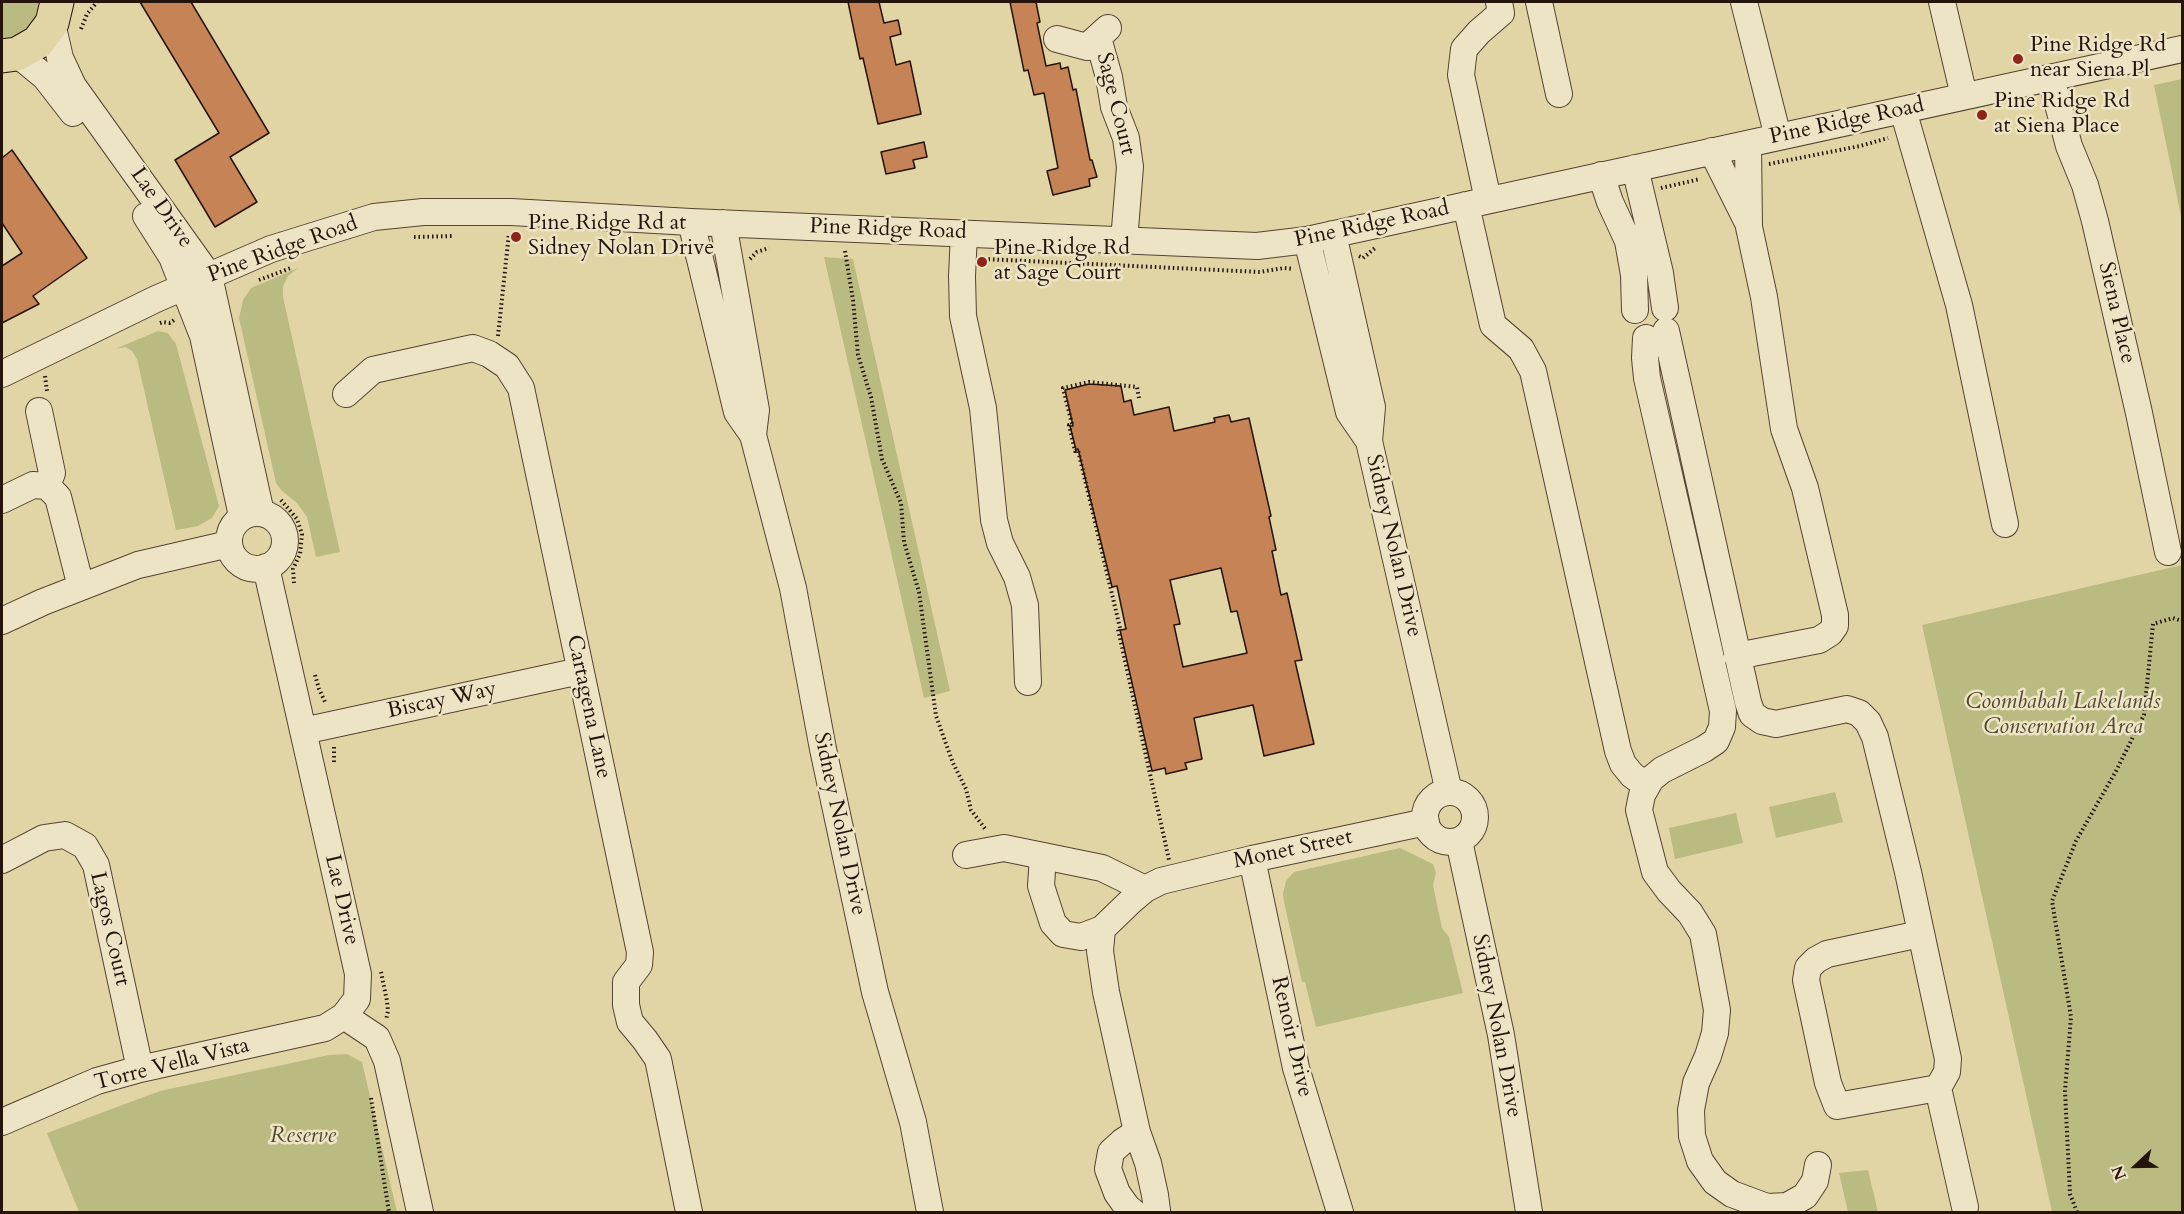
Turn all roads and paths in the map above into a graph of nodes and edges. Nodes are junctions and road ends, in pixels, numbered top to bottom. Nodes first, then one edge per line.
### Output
1 (97, 2) edge
2 (1499, 2) edge
3 (1539, 2) edge
4 (1744, 2) edge
5 (1942, 2) edge
6 (64, 18) edge
7 (1057, 39) dead end
8 (2182, 49) edge
9 (9, 55) edge
10 (2051, 78) junction
11 (1559, 94) dead end
12 (1964, 96) junction
13 (1903, 110) junction
14 (1778, 137) junction
15 (1748, 144) junction
16 (1713, 152) junction
17 (1635, 168) junction
18 (1601, 175) junction
19 (1709, 177) dead end
20 (1651, 190) dead end
21 (1477, 202) junction
22 (691, 222) junction
23 (723, 224) junction
24 (513, 227) junction
25 (1749, 227) junction
26 (1333, 234) junction
27 (498, 235) dead end
28 (465, 236) dead end
29 (410, 237) dead end
30 (1307, 240) junction
31 (1124, 241) junction
32 (964, 245) junction
33 (776, 248) dead end
34 (835, 250) dead end
35 (301, 263) dead end
36 (746, 268) dead end
37 (1299, 272) dead end
38 (208, 276) junction
39 (252, 282) dead end
40 (184, 287) junction
41 (1659, 326) junction
42 (489, 354) junction
43 (2, 374) edge
44 (346, 394) dead end
45 (1139, 398) dead end
46 (39, 411) dead end
47 (753, 435) junction
48 (1369, 441) junction
49 (46, 486) junction
50 (2, 500) edge
51 (252, 514) junction
52 (2005, 524) dead end
53 (229, 544) junction
54 (2168, 552) dead end
55 (266, 567) junction
56 (81, 587) junction
57 (2, 621) edge
58 (2182, 621) edge
59 (1737, 656) junction
60 (580, 671) junction
61 (1028, 682) dead end
62 (303, 731) junction
63 (1647, 786) junction
64 (1449, 792) junction
65 (1426, 822) junction
66 (1459, 841) junction
67 (990, 850) junction
68 (966, 855) dead end
69 (1043, 855) junction
70 (1252, 859) junction
71 (2, 860) edge
72 (1160, 883) junction
73 (1102, 929) junction
74 (1920, 934) junction
75 (344, 1016) junction
76 (140, 1069) junction
77 (1938, 1088) junction
78 (2, 1122) edge
79 (1137, 1132) junction
80 (1818, 1165) dead end
81 (1965, 1207) dead end
82 (420, 1212) edge
83 (689, 1212) edge
84 (930, 1212) edge
85 (1133, 1212) edge
86 (1154, 1212) edge
87 (1340, 1212) edge
88 (1529, 1212) edge
89 (2077, 1212) edge

1 - 6 path
2 - 21 street
3 - 11 street
4 - 14 street
5 - 12 street
6 - 9 main road
6 - 38 street, Lae Drive
7 - 31 street, Sage Court
8 - 10 street, Pine Ridge Road
9 - 40 street, Lae Drive
10 - 12 street, Pine Ridge Road
10 - 54 street, Siena Place
12 - 13 street, Pine Ridge Road
13 - 14 street, Pine Ridge Road
13 - 52 street
14 - 15 street, Pine Ridge Road
15 - 16 street, Pine Ridge Road
15 - 25 street
16 - 17 street, Pine Ridge Road
16 - 25 street
17 - 18 street, Pine Ridge Road
17 - 41 street
18 - 21 street, Pine Ridge Road
18 - 41 street
19 - 20 path
21 - 26 street, Pine Ridge Road
21 - 63 street
22 - 23 street, Pine Ridge Road
22 - 24 street, Pine Ridge Road
22 - 47 street, Sidney Nolan Drive
23 - 32 street, Pine Ridge Road
23 - 47 street, Sidney Nolan Drive
24 - 27 path
24 - 38 street, Pine Ridge Road
24 - 42 path
25 - 59 street
26 - 30 street, Pine Ridge Road
26 - 48 street, Sidney Nolan Drive
28 - 29 path
30 - 31 street, Pine Ridge Road
30 - 48 street, Sidney Nolan Drive
31 - 32 street, Pine Ridge Road
32 - 37 path
32 - 61 street
33 - 36 path
34 - 67 path
35 - 39 path
38 - 40 street, Pine Ridge Road
38 - 51 street, Lae Drive
40 - 43 street, Pine Ridge Road
40 - 51 street, Lae Drive
41 - 59 street
41 - 63 street
42 - 44 street
42 - 60 street, Cartagena Lane
45 - 72 path
46 - 49 street
47 - 84 street, Sidney Nolan Drive
48 - 64 street, Sidney Nolan Drive
49 - 50 street
49 - 56 street
51 - 53 street
51 - 55 street
53 - 55 street
53 - 56 street
55 - 62 street, Lae Drive
56 - 57 street
58 - 89 path
59 - 74 street
60 - 62 street, Biscay Way
60 - 83 street, Cartagena Lane
62 - 75 street, Lae Drive
63 - 80 street
64 - 65 street
64 - 66 street
65 - 66 street
65 - 70 street, Monet Street
66 - 88 street, Sidney Nolan Drive
67 - 68 street
67 - 69 street
69 - 72 street
69 - 73 street
70 - 72 street, Monet Street
70 - 87 street, Renoir Drive
71 - 76 street, Lagos Court
72 - 73 street
73 - 79 street
74 - 77 street
74 - 77 street
75 - 76 street, Torre Vella Vista
75 - 82 street
76 - 78 street, Torre Vella Vista
77 - 81 street
79 - 85 street
79 - 86 street

